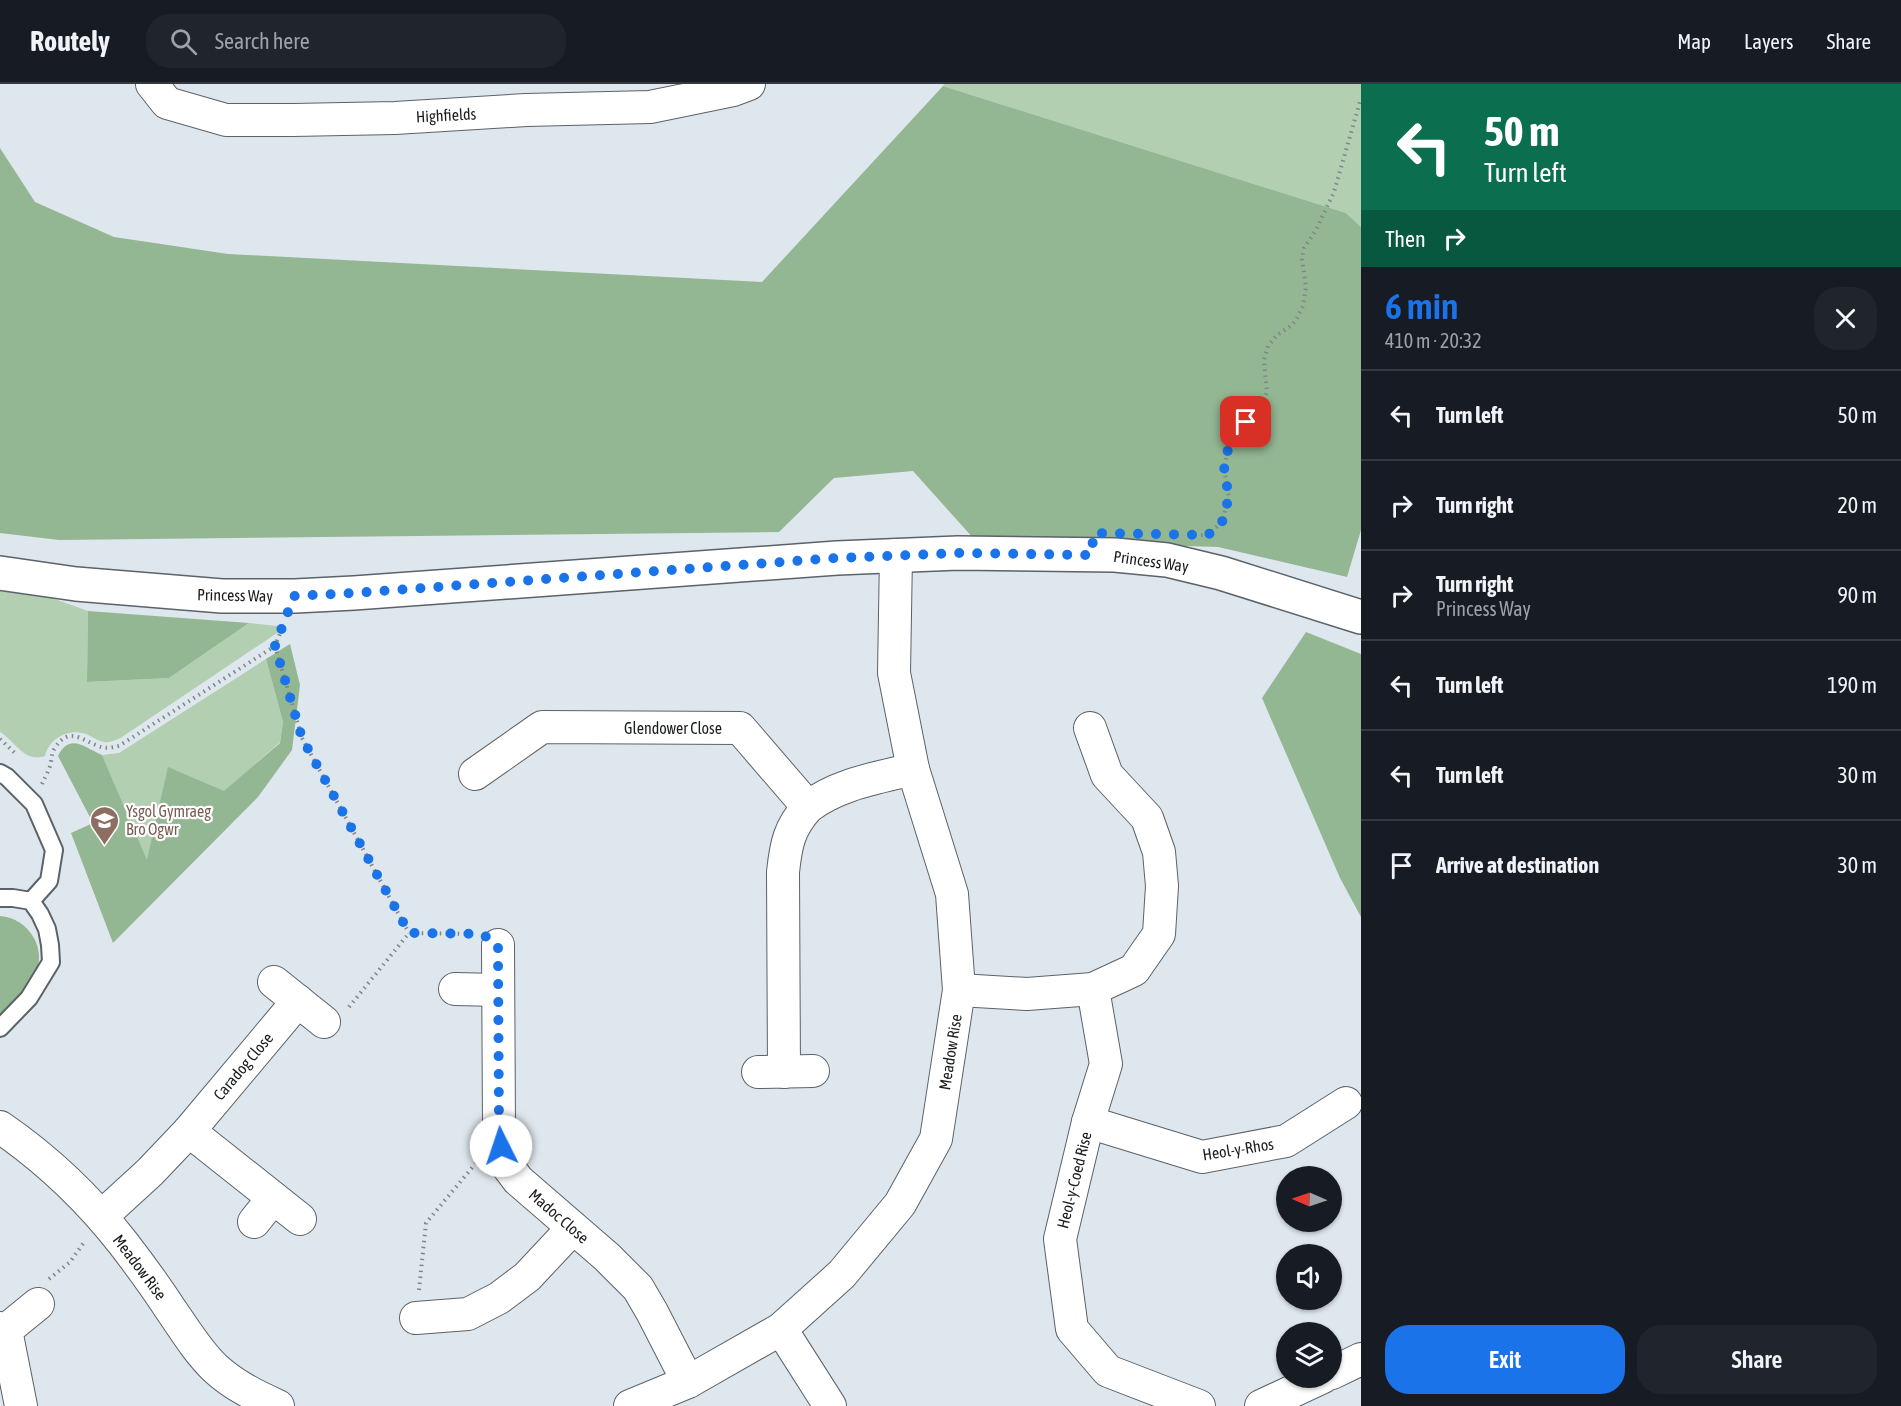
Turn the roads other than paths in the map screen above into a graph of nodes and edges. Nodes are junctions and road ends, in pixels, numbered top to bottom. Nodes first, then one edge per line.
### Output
1 (152, 84) edge
2 (749, 84) edge
3 (896, 555) junction
4 (0, 573) edge
5 (1361, 617) edge
6 (1090, 728) dead end
7 (913, 769) junction
8 (0, 773) edge
9 (475, 774) dead end
10 (808, 807) junction
11 (0, 898) edge
12 (32, 901) junction
13 (498, 945) road end
14 (1093, 988) junction
15 (455, 989) dead end
16 (498, 990) junction
17 (959, 990) junction
18 (324, 1022) road end
19 (0, 1028) edge
20 (785, 1072) dead end
21 (1346, 1103) dead end
22 (1088, 1122) junction
23 (0, 1127) edge
24 (189, 1131) junction
25 (273, 1198) junction
26 (102, 1216) junction
27 (300, 1219) dead end
28 (254, 1222) dead end
29 (573, 1228) junction
30 (38, 1304) road end
31 (416, 1318) road end
32 (3, 1329) edge
33 (781, 1329) junction
34 (1361, 1359) edge
35 (1342, 1368) edge
36 (688, 1382) junction
37 (1299, 1388) edge
38 (229, 1396) edge
39 (21, 1406) edge
40 (278, 1406) edge
41 (630, 1406) edge
42 (830, 1406) edge
43 (1199, 1406) edge
44 (1261, 1406) edge

1 - 2 street, Highfields
3 - 4 street, Princess Way
3 - 5 street, Princess Way
3 - 7 street, Meadow Rise
6 - 14 street
7 - 10 street
7 - 17 street, Meadow Rise
8 - 12 lane
9 - 10 street, Glendower Close
10 - 20 street
11 - 12 lane
12 - 19 lane
13 - 16 street, Madoc Close
14 - 17 street
14 - 22 street, Heol-y-Coed Rise
15 - 16 street
16 - 29 street, Madoc Close
17 - 33 street, Meadow Rise
18 - 24 street, Caradog Close
21 - 22 street, Heol-y-Rhos
22 - 43 street, Heol-y-Coed Rise
23 - 26 street, Meadow Rise
24 - 25 street
24 - 26 street, Caradog Close
25 - 27 street
25 - 28 street
26 - 38 street, Meadow Rise
29 - 31 street
29 - 36 street, Madoc Close
30 - 32 street
32 - 39 street
33 - 36 street, Meadow Rise
33 - 42 street
34 - 35 street
36 - 41 street, Meadow Rise
37 - 44 street
38 - 40 street, Meadow Rise

